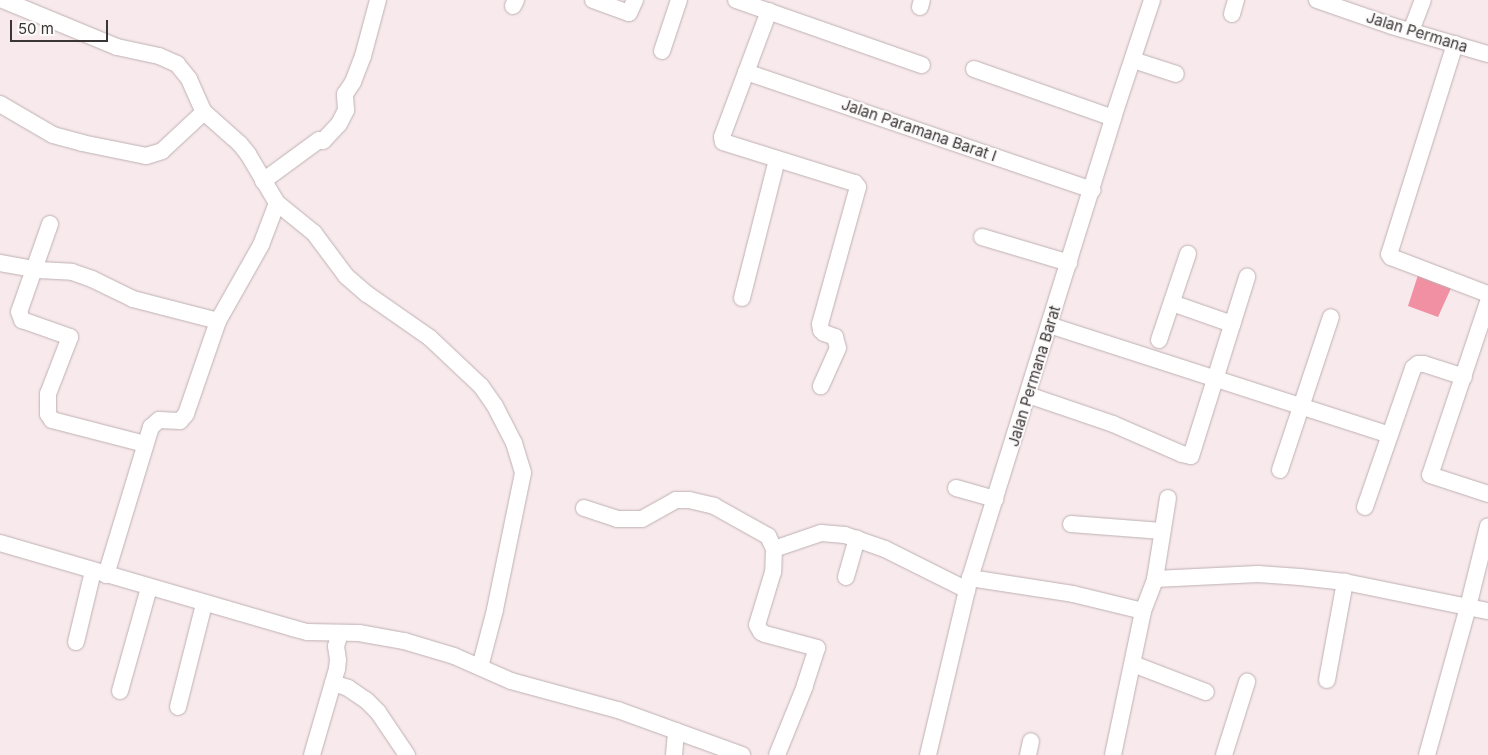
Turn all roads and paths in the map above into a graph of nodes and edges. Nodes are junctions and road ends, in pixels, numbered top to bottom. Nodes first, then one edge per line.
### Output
1 (3, 0) edge
2 (378, 0) edge
3 (593, 0) edge
4 (635, 0) edge
5 (679, 0) edge
6 (1152, 0) edge
7 (1317, 0) edge
8 (1423, 0) edge
9 (746, 2) edge
10 (769, 11) junction
11 (1411, 31) junction
12 (1455, 44) junction
13 (662, 51) dead end
14 (1488, 54) edge
15 (1133, 60) junction
16 (922, 66) dead end
17 (974, 69) dead end
18 (746, 72) junction
19 (1176, 74) dead end
20 (0, 104) edge
21 (204, 112) junction
22 (1114, 118) junction
23 (777, 160) junction
24 (263, 181) junction
25 (1092, 190) junction
26 (276, 203) junction
27 (50, 224) dead end
28 (982, 237) dead end
29 (1188, 254) dead end
30 (0, 263) edge
31 (1069, 263) junction
32 (32, 269) junction
33 (1247, 277) dead end
34 (1488, 294) edge
35 (742, 298) dead end
36 (1172, 302) junction
37 (1488, 302) edge
38 (1331, 317) dead end
39 (218, 321) junction
40 (1232, 324) junction
41 (1049, 325) junction
42 (1160, 340) dead end
43 (1481, 346) edge
44 (1464, 377) junction
45 (1214, 380) junction
46 (821, 386) dead end
47 (1028, 395) junction
48 (1300, 407) junction
49 (1390, 435) junction
50 (145, 444) junction
51 (1280, 470) dead end
52 (956, 488) dead end
53 (1488, 494) edge
54 (1168, 498) dead end
55 (995, 499) junction
56 (1365, 507) dead end
57 (584, 508) dead end
58 (1071, 524) dead end
59 (1488, 526) edge
60 (1162, 531) junction
61 (857, 538) junction
62 (0, 543) edge
63 (774, 549) junction
64 (100, 573) junction
65 (846, 578) dead end
66 (1155, 579) junction
67 (1345, 582) junction
68 (969, 584) junction
69 (149, 588) junction
70 (204, 604) junction
71 (1468, 607) junction
72 (1143, 611) junction
73 (1488, 612) edge
74 (340, 634) junction
75 (76, 642) dead end
76 (1133, 664) junction
77 (480, 667) junction
78 (1327, 680) dead end
79 (1247, 682) dead end
80 (333, 683) junction
81 (120, 691) dead end
82 (1206, 692) dead end
83 (178, 706) dead end
84 (676, 731) junction
85 (1118, 754) edge
86 (312, 755) edge
87 (407, 755) edge
88 (674, 755) edge
89 (742, 755) edge
90 (777, 755) edge
91 (928, 755) edge
92 (1224, 755) edge
93 (1427, 755) edge

1 - 21 street
2 - 24 street
3 - 4 street
5 - 13 street
6 - 15 street, Jalan Permana Barat
7 - 11 street, Jalan Permana
8 - 11 street
9 - 10 street
10 - 16 street
10 - 18 street
11 - 12 street, Jalan Permana
12 - 14 street, Jalan Permana
12 - 34 street
15 - 19 street
15 - 22 street, Jalan Permana Barat
17 - 22 street
18 - 23 street
18 - 25 street, Jalan Paramana Barat I
20 - 21 street
21 - 24 street
22 - 25 street, Jalan Permana Barat
23 - 35 street
23 - 46 street
24 - 26 street
25 - 31 street, Jalan Permana Barat
26 - 39 street
26 - 77 street
27 - 32 street
28 - 31 street
29 - 36 street
30 - 32 street
31 - 41 street, Jalan Permana Barat
32 - 39 street
32 - 50 street
33 - 40 street
36 - 40 street
36 - 42 street
37 - 43 street
38 - 48 street
39 - 50 street
40 - 45 street
41 - 45 street
41 - 47 street, Jalan Permana Barat
43 - 44 street
44 - 49 street
44 - 53 street
45 - 47 street
45 - 48 street
47 - 55 street, Jalan Permana Barat
48 - 49 street
48 - 51 street
49 - 56 street
50 - 64 street
52 - 55 street
54 - 60 street
55 - 68 street, Jalan Permana Barat
57 - 63 street
58 - 60 street
59 - 71 street
60 - 66 street
61 - 63 street
61 - 65 street
61 - 68 street
62 - 64 street
63 - 90 street
64 - 69 street
64 - 75 street
66 - 67 street
66 - 72 street
67 - 71 street
67 - 78 street
68 - 72 street
68 - 91 street, Jalan Permana Barat
69 - 70 street
69 - 81 street
70 - 74 street
70 - 83 street
71 - 73 street
71 - 93 street
72 - 76 street
74 - 77 street
74 - 80 street
76 - 82 street
76 - 85 street
77 - 84 street
79 - 92 street
80 - 86 street
80 - 87 street
84 - 88 street
84 - 89 street

